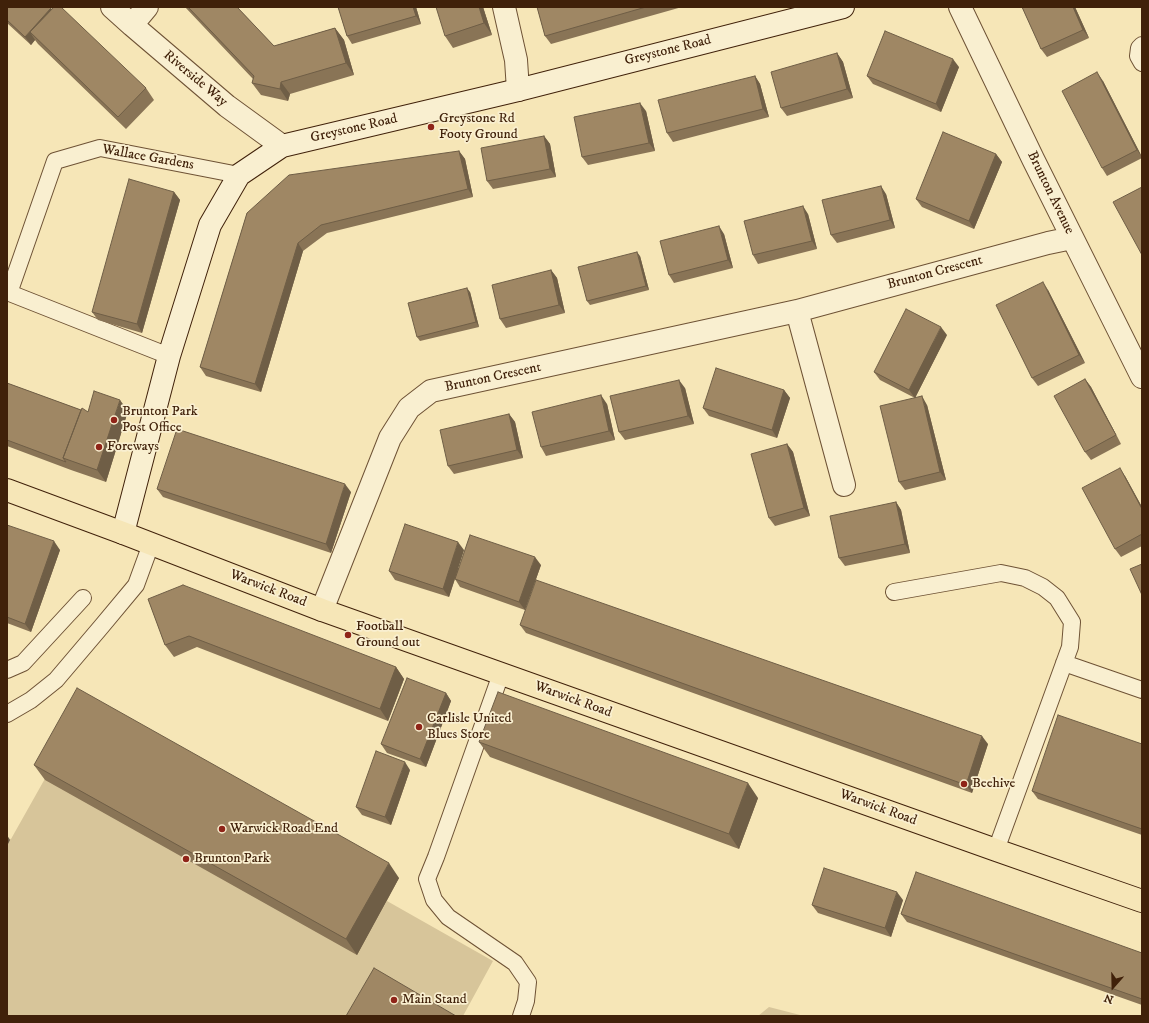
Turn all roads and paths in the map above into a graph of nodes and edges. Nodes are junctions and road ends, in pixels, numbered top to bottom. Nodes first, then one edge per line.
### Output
1 (112, 7) edge
2 (147, 7) edge
3 (504, 7) edge
4 (843, 7) edge
5 (960, 7) edge
6 (132, 25) junction
7 (1142, 45) edge
8 (1142, 63) edge
9 (518, 90) junction
10 (282, 146) junction
11 (239, 174) junction
12 (1072, 238) junction
13 (8, 292) edge
14 (798, 311) junction
15 (169, 356) junction
16 (1142, 377) edge
17 (844, 485) dead end
18 (7, 490) edge
19 (123, 533) junction
20 (151, 544) junction
21 (894, 592) dead end
22 (82, 598) dead end
23 (322, 610) junction
24 (1064, 663) junction
25 (7, 670) edge
26 (501, 674) junction
27 (1142, 690) edge
28 (7, 714) edge
29 (996, 850) junction
30 (1142, 901) edge
31 (521, 1016) edge

1 - 6 street, Riverside Way
2 - 6 street
3 - 9 street
4 - 9 street, Greystone Road
5 - 12 street, Brunton Avenue
6 - 10 street, Riverside Way
7 - 8 lane
9 - 10 street, Greystone Road
10 - 11 street, Greystone Road
11 - 13 lane, Wallace Gardens
11 - 15 street, Greystone Road
12 - 14 street, Brunton Crescent
12 - 16 street, Brunton Avenue
13 - 15 lane
14 - 17 street
14 - 23 street, Brunton Crescent
15 - 19 street, Greystone Road
18 - 19 main road, Warwick Road
19 - 20 main road, Warwick Road
20 - 23 main road, Warwick Road
20 - 28 lane
21 - 24 lane
22 - 25 lane
23 - 26 main road, Warwick Road
24 - 27 lane
24 - 29 lane
26 - 29 main road, Warwick Road
26 - 31 lane
29 - 30 main road, Warwick Road

